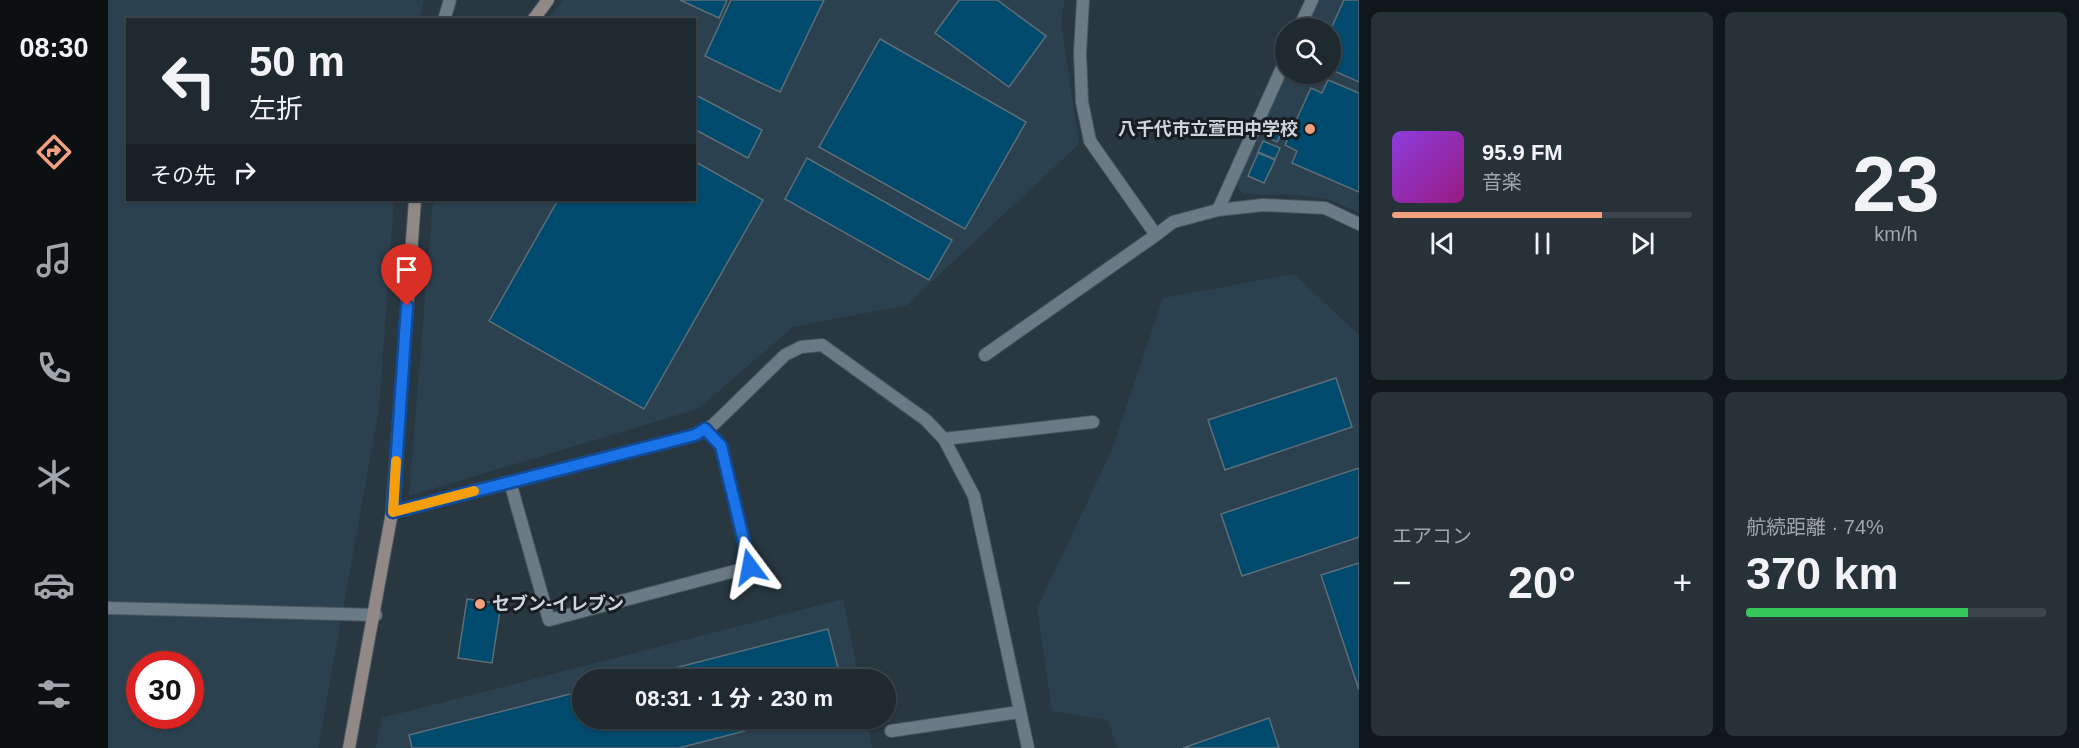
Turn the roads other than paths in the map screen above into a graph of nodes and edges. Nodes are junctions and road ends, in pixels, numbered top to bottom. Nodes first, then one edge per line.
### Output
1 (450, 0) edge
2 (548, 0) edge
3 (1083, 0) edge
4 (1312, 0) edge
5 (445, 18) edge
6 (534, 18) edge
7 (1304, 18) edge
8 (1275, 83) edge
9 (415, 201) edge
10 (1218, 210) junction
11 (1359, 224) edge
12 (1156, 235) junction
13 (985, 355) dead end
14 (1093, 422) dead end
15 (705, 429) junction
16 (944, 439) junction
17 (510, 482) junction
18 (393, 512) junction
19 (108, 608) edge
20 (376, 615) junction
21 (1019, 712) junction
22 (891, 731) dead end
23 (349, 748) edge
24 (1028, 748) edge

1 - 5 street
2 - 6 street
3 - 12 street
4 - 7 street
8 - 10 street
9 - 18 street
10 - 11 street
10 - 12 street
12 - 13 street
14 - 16 street
15 - 16 street
15 - 17 street
15 - 17 street
16 - 21 street
17 - 18 street
18 - 20 street
19 - 20 street
20 - 23 street
21 - 22 street
21 - 24 street

